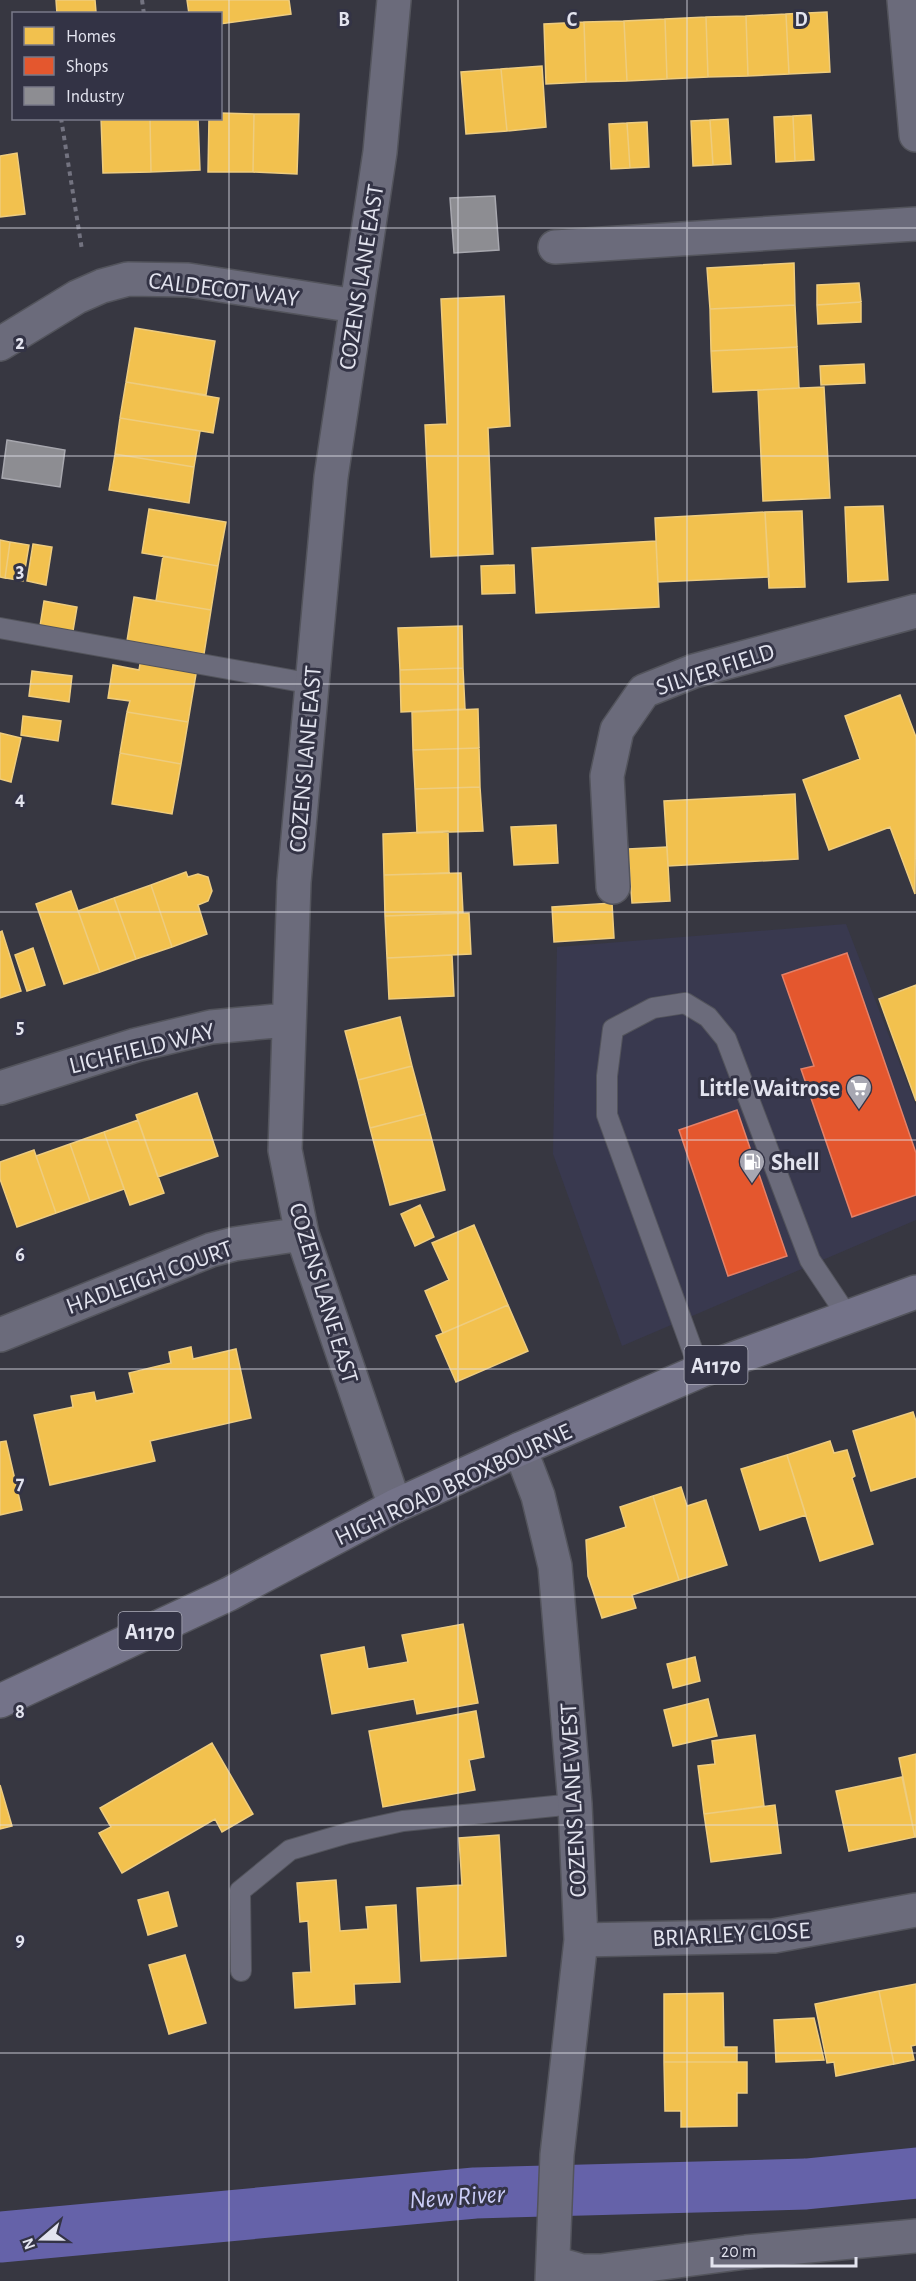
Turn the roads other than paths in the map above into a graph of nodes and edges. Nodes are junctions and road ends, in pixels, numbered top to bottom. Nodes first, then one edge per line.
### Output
1 (394, 0) edge
2 (904, 0) edge
3 (916, 135) edge
4 (916, 224) edge
5 (555, 247) dead end
6 (356, 306) junction
7 (0, 344) edge
8 (916, 611) edge
9 (0, 628) edge
10 (313, 684) junction
11 (613, 887) dead end
12 (287, 1020) junction
13 (0, 1088) edge
14 (302, 1234) junction
15 (916, 1292) edge
16 (848, 1317) junction
17 (0, 1335) edge
18 (700, 1371) junction
19 (520, 1449) junction
20 (395, 1506) junction
21 (0, 1701) edge
22 (575, 1804) junction
23 (916, 1910) edge
24 (581, 1940) junction
25 (241, 1971) dead end
26 (916, 2236) edge
27 (553, 2272) edge

1 - 6 street, COZENS LANE EAST
2 - 3 street
4 - 5 street
6 - 7 street, CALDECOT WAY
6 - 10 street, COZENS LANE EAST
8 - 11 street, SILVER FIELD
9 - 10 lane
10 - 12 street, COZENS LANE EAST
12 - 13 street, LICHFIELD WAY
12 - 14 street, COZENS LANE EAST
14 - 17 street, HADLEIGH COURT
14 - 20 street, COZENS LANE EAST
15 - 16 main road, HIGH ROAD BROXBOURNE / A1170
16 - 18 main road, HIGH ROAD BROXBOURNE / A1170
16 - 18 lane
18 - 19 main road, HIGH ROAD BROXBOURNE / A1170
19 - 20 main road, HIGH ROAD BROXBOURNE / A1170
19 - 22 street, COZENS LANE WEST
20 - 21 main road, HIGH ROAD BROXBOURNE / A1170
22 - 24 street, COZENS LANE WEST
22 - 25 lane
23 - 24 street, BRIARLEY CLOSE
24 - 27 street, COZENS LANE WEST
26 - 27 street

